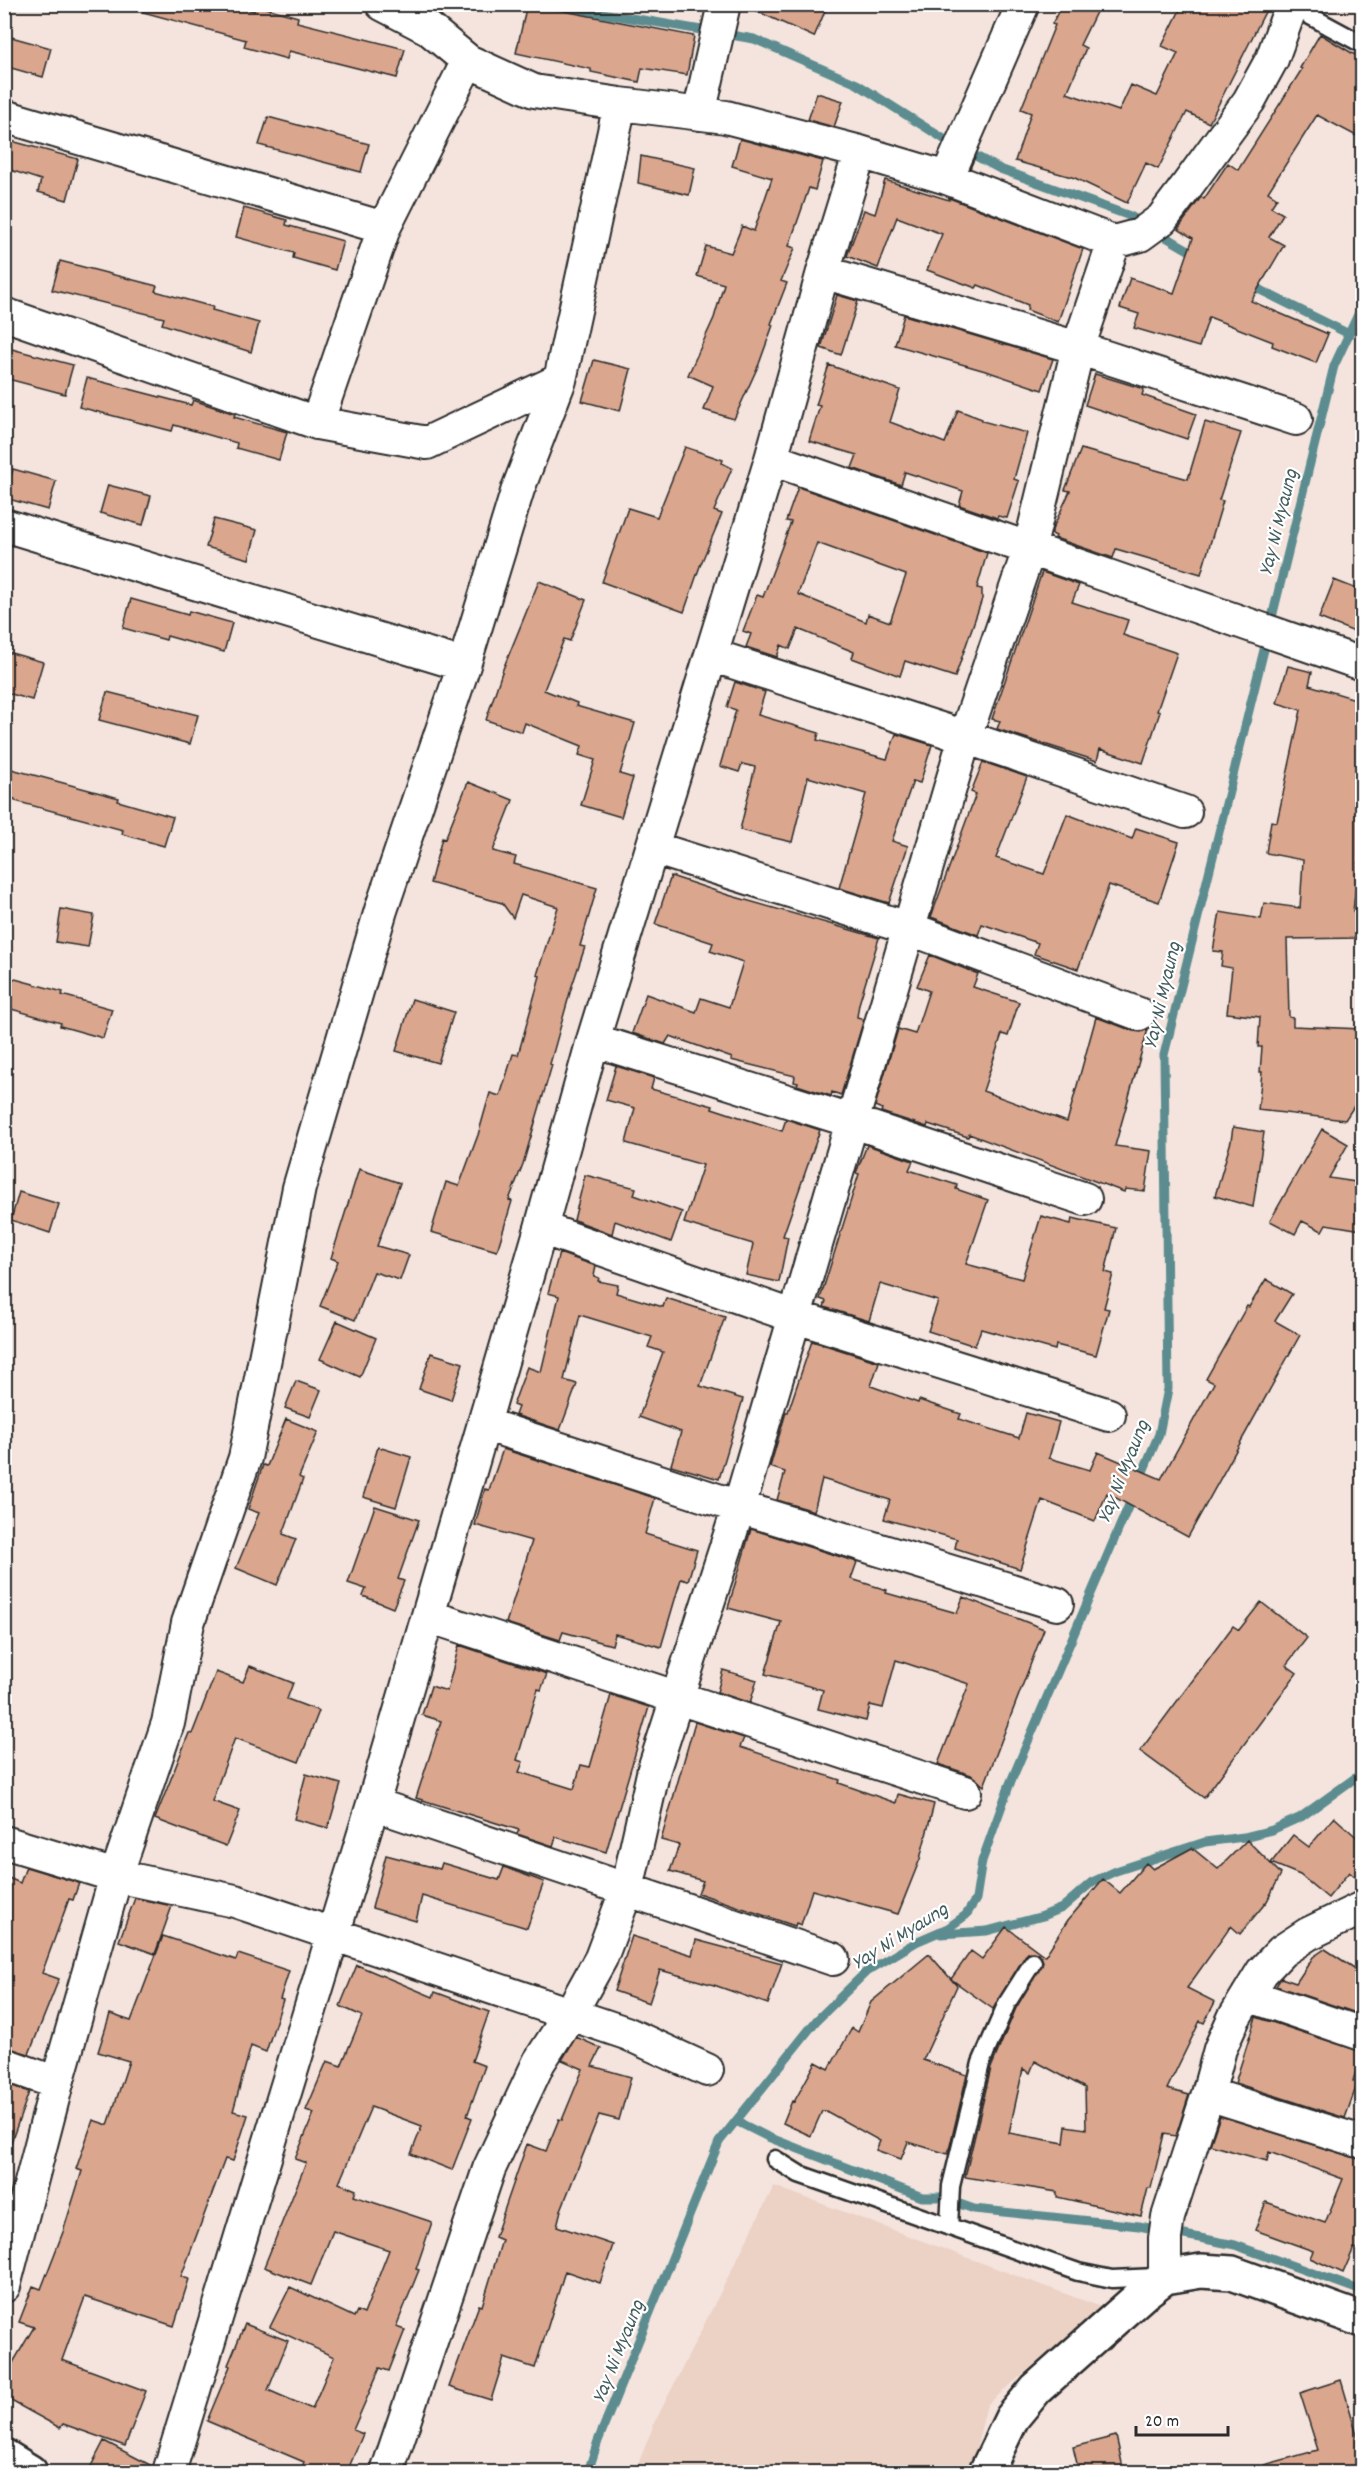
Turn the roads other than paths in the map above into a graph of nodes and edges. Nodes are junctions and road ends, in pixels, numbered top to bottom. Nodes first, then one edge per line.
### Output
1 (382, 4) edge
2 (724, 4) edge
3 (1023, 4) edge
4 (1291, 5) edge
5 (1362, 44) edge
6 (468, 61) junction
7 (620, 104) junction
8 (699, 114) junction
9 (4, 116) edge
10 (860, 152) junction
11 (947, 178) junction
12 (384, 228) junction
13 (1114, 242) junction
14 (823, 272) junction
15 (4, 314) edge
16 (1078, 348) junction
17 (560, 380) junction
18 (1296, 419) dead end
19 (317, 423) junction
20 (771, 459) junction
21 (4, 525) edge
22 (1029, 550) junction
23 (711, 655) junction
24 (1362, 664) edge
25 (464, 665) junction
26 (965, 737) junction
27 (1185, 812) dead end
28 (653, 848) junction
29 (908, 928) junction
30 (1139, 1014) dead end
31 (593, 1040) junction
32 (851, 1121) junction
33 (1084, 1199) dead end
34 (541, 1228) junction
35 (793, 1316) junction
36 (1109, 1415) dead end
37 (484, 1424) junction
38 (739, 1507) junction
39 (1056, 1604) dead end
40 (428, 1616) junction
41 (677, 1698) junction
42 (965, 1792) dead end
43 (373, 1804) junction
44 (4, 1842) edge
45 (116, 1876) junction
46 (627, 1889) junction
47 (1362, 1908) edge
48 (332, 1935) junction
49 (833, 1959) dead end
50 (1033, 1962) dead end
51 (1248, 1995) junction
52 (570, 2014) junction
53 (1362, 2034) edge
54 (4, 2064) edge
55 (707, 2070) dead end
56 (57, 2083) junction
57 (1208, 2094) junction
58 (1362, 2142) edge
59 (775, 2159) dead end
60 (949, 2227) junction
61 (1165, 2277) junction
62 (4, 2286) edge
63 (1362, 2320) edge
64 (4, 2456) edge
65 (30, 2472) edge
66 (169, 2472) edge
67 (387, 2472) edge
68 (986, 2472) edge

1 - 6 street
2 - 8 street
3 - 11 street
4 - 5 lane
4 - 13 street
6 - 7 street
6 - 12 street
7 - 8 street
7 - 17 street
8 - 10 street
9 - 12 street
10 - 11 street
10 - 14 street
11 - 13 street
12 - 19 street
13 - 16 street
14 - 16 street
14 - 20 street
15 - 19 street
16 - 18 street
16 - 22 street
17 - 19 street
17 - 25 street
20 - 22 street
20 - 23 street
21 - 25 street
22 - 24 street
22 - 26 street
23 - 26 street
23 - 28 street
25 - 45 street
26 - 27 street
26 - 29 street
28 - 29 street
28 - 31 street
29 - 30 street
29 - 32 street
31 - 32 street
31 - 34 street
32 - 33 street
32 - 35 street
34 - 35 street
34 - 37 street
35 - 36 street
35 - 38 street
37 - 38 street
37 - 40 street
38 - 39 street
38 - 41 street
40 - 41 street
40 - 43 street
41 - 42 street
41 - 46 street
43 - 46 street
43 - 48 street
44 - 45 street
45 - 48 street
45 - 56 street
46 - 49 street
46 - 52 street
47 - 51 street
48 - 52 street
48 - 66 street
50 - 60 lane
51 - 53 street
51 - 57 street
52 - 55 street
52 - 67 street
54 - 56 street
56 - 62 street
57 - 58 street
57 - 61 street
59 - 60 lane
60 - 61 lane
61 - 63 street
61 - 68 street
64 - 65 street

